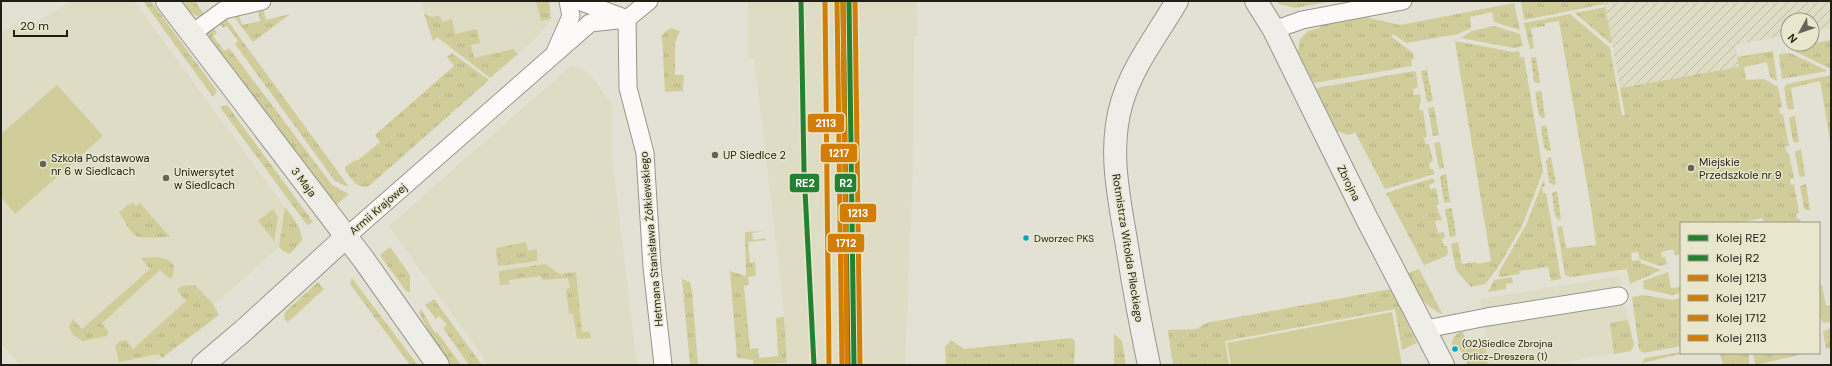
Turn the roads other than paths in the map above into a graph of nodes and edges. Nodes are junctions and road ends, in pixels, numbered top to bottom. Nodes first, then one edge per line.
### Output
1 (167, 1) edge
2 (262, 1) edge
3 (568, 1) edge
4 (579, 1) edge
5 (649, 1) edge
6 (1178, 1) edge
7 (1256, 1) edge
8 (1403, 1) edge
9 (627, 19) junction
10 (1274, 30) junction
11 (191, 34) junction
12 (554, 54) junction
13 (346, 237) junction
14 (1618, 296) dead end
15 (1426, 330) junction
16 (203, 365) edge
17 (438, 365) edge
18 (662, 365) edge
19 (1148, 365) edge
20 (1443, 365) edge

1 - 11 main road, 3 Maja
2 - 11 street
3 - 12 street
4 - 9 street
5 - 9 street
6 - 19 main road, Rotmistrza Witolda Pileckiego
7 - 10 main road, Zbrojna
8 - 10 street
9 - 12 street, Armii Krajowej
9 - 18 street, Hetmana Stanisława Żółkiewskiego
10 - 15 main road, Zbrojna
11 - 13 main road, 3 Maja
12 - 13 street, Armii Krajowej
13 - 16 main road, Armii Krajowej
13 - 17 main road, 3 Maja
14 - 15 street
15 - 20 main road, Zbrojna

